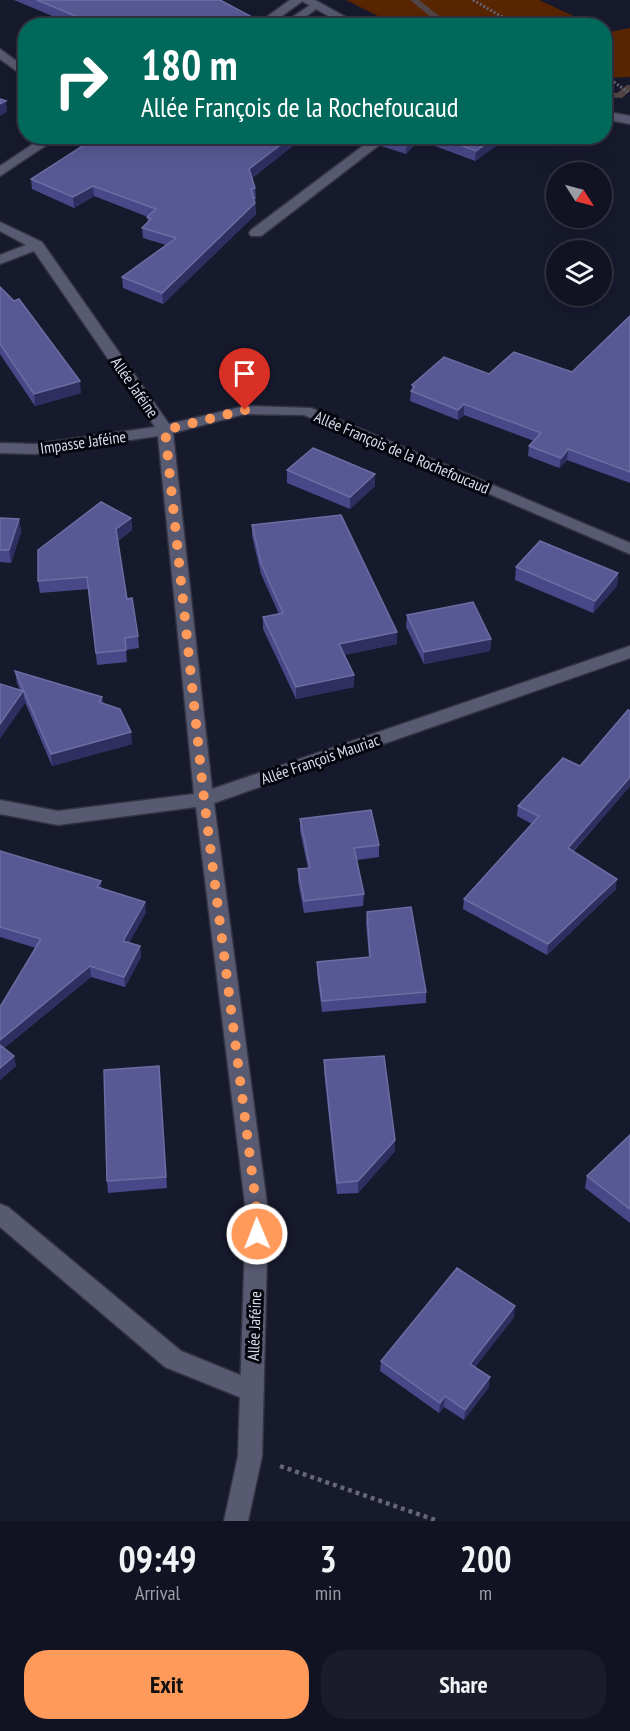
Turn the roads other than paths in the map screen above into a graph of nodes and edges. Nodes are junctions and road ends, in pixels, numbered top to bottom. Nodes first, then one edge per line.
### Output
1 (298, 0) edge
2 (311, 2) edge
3 (272, 18) edge
4 (294, 18) edge
5 (341, 18) edge
6 (0, 53) edge
7 (18, 68) edge
8 (612, 117) edge
9 (630, 120) edge
10 (42, 144) edge
11 (374, 144) edge
12 (0, 172) edge
13 (0, 226) edge
14 (256, 233) dead end
15 (38, 245) junction
16 (0, 260) edge
17 (165, 430) junction
18 (0, 448) edge
19 (630, 549) edge
20 (630, 652) edge
21 (204, 799) junction
22 (0, 807) edge
23 (0, 1214) edge
24 (252, 1391) junction
25 (236, 1521) edge

1 - 3 street
2 - 4 street
2 - 5 street
6 - 7 street
8 - 9 street
10 - 12 street
11 - 14 street
13 - 15 street, Allée Jaféine
15 - 16 street
15 - 17 street, Allée Jaféine
17 - 18 street, Impasse Jaféine
17 - 19 street, Allée François de la Rochefoucaud
17 - 21 street, Allée Jaféine
20 - 21 street, Allée François Mauriac
21 - 22 street, Allée François Mauriac
21 - 24 street, Allée Jaféine
23 - 24 street
24 - 25 street, Allée Jaféine

